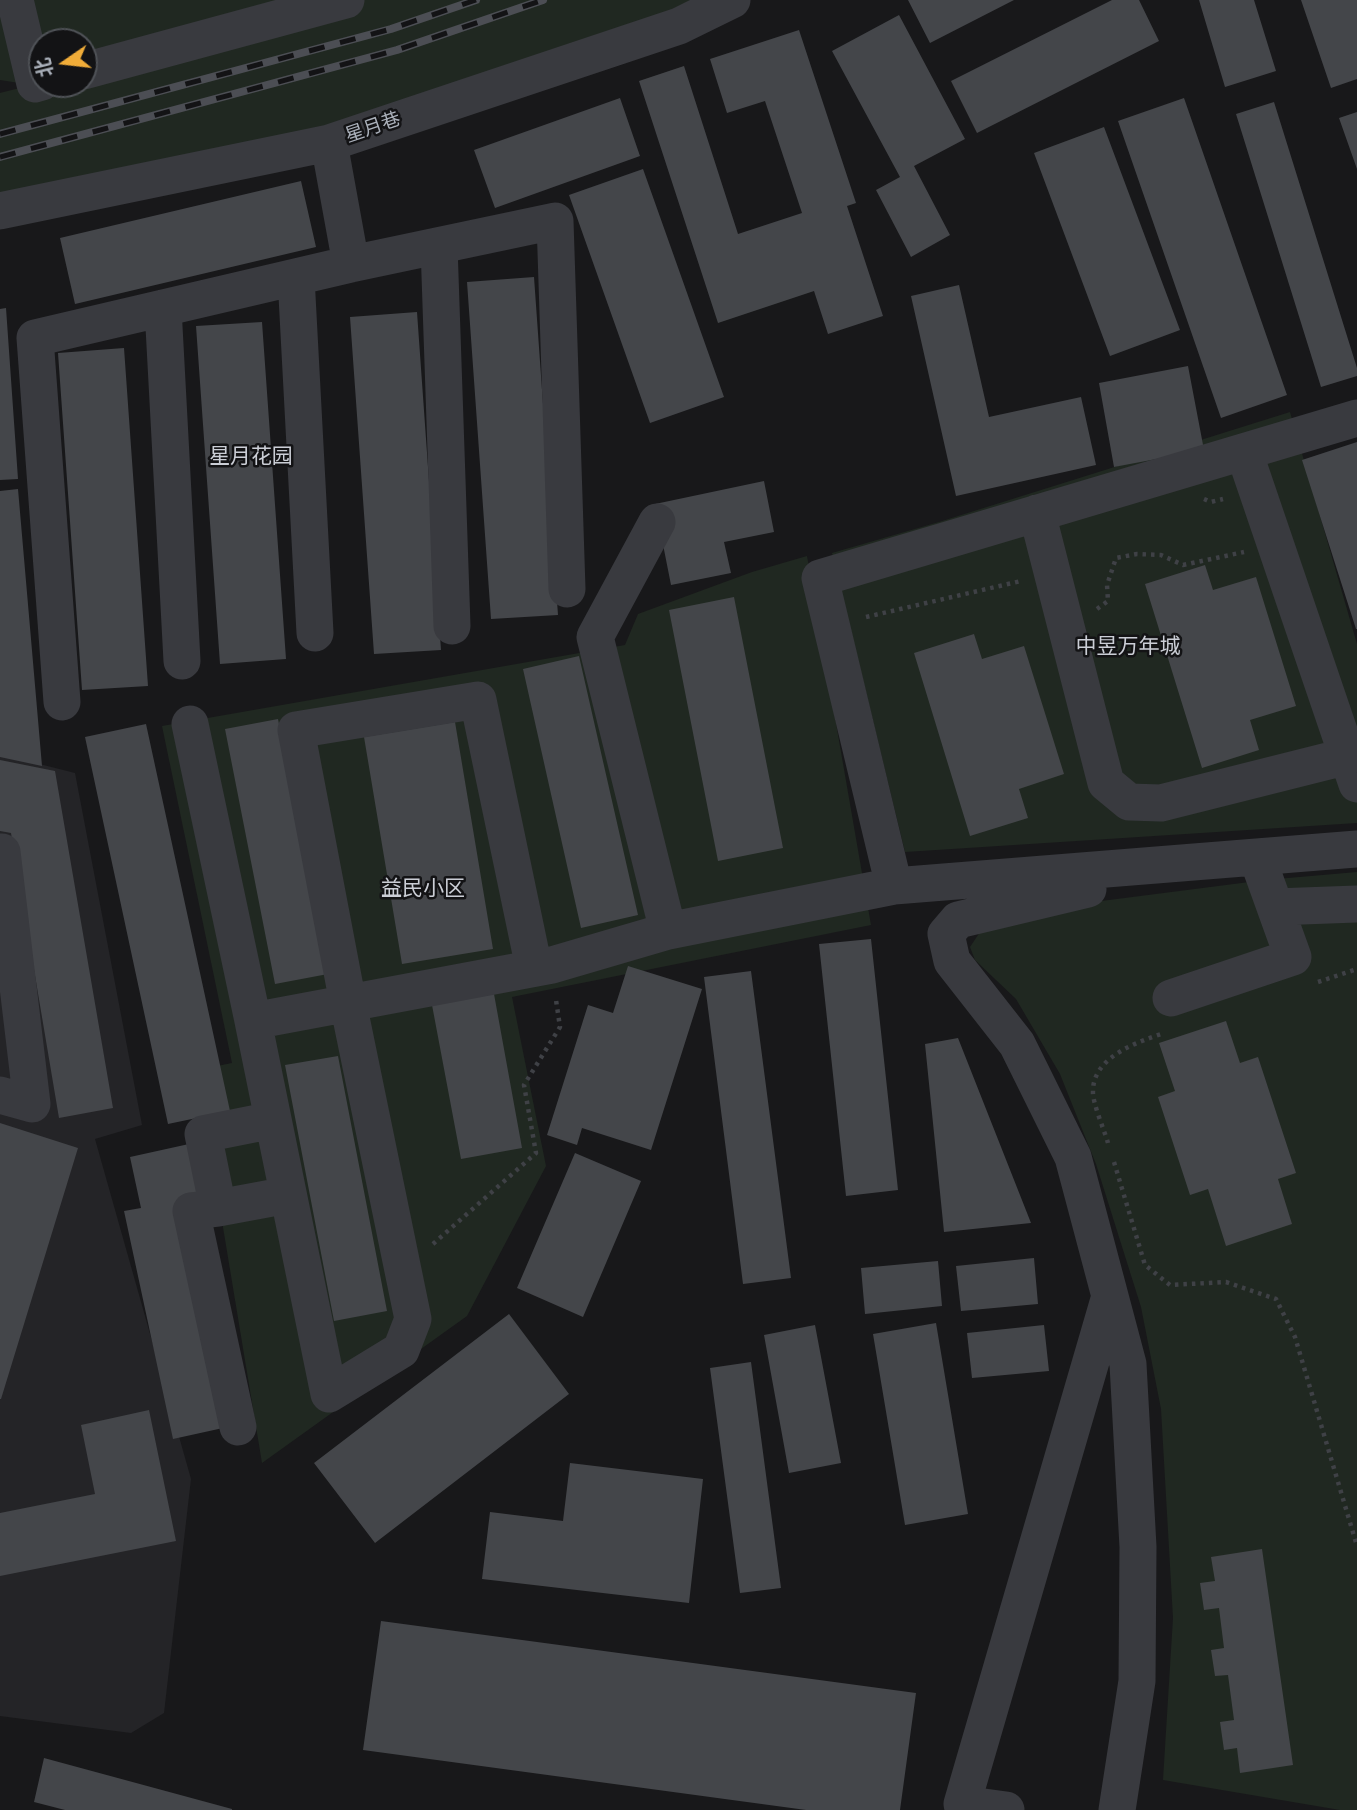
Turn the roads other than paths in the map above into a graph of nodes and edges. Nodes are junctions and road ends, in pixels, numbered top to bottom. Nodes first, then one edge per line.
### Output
1 (15, 0) edge
2 (346, 0) edge
3 (732, 0) edge
4 (28, 55) edge
5 (98, 67) edge
6 (329, 143) junction
7 (0, 211) edge
8 (439, 246) junction
9 (351, 264) junction
10 (296, 277) junction
11 (163, 308) junction
12 (1357, 418) edge
13 (1244, 452) junction
14 (1037, 513) junction
15 (657, 522) dead end
16 (567, 589) dead end
17 (452, 626) dead end
18 (315, 633) dead end
19 (182, 661) dead end
20 (62, 702) dead end
21 (190, 724) dead end
22 (1352, 770) edge
23 (1357, 849) edge
24 (0, 852) edge
25 (1257, 857) junction
26 (1201, 862) junction
27 (894, 886) junction
28 (1357, 904) edge
29 (1275, 907) junction
30 (668, 931) junction
31 (543, 967) junction
32 (348, 1003) junction
33 (1171, 1014) road end
34 (253, 1021) junction
35 (0, 1096) edge
36 (273, 1120) junction
37 (288, 1195) junction
38 (218, 1208) junction
39 (1110, 1296) junction
40 (238, 1427) dead end
41 (1006, 1810) edge
42 (1116, 1810) edge

1 - 4 street
2 - 5 street
3 - 6 street, 星月巷
6 - 7 street, 星月巷
6 - 9 street
8 - 9 street
8 - 16 street
8 - 17 street
9 - 10 street
10 - 11 street
10 - 18 street
11 - 19 street
11 - 20 street
12 - 13 street
13 - 14 street
13 - 22 street
14 - 22 street
14 - 27 street
15 - 30 street
21 - 34 street
23 - 25 street
24 - 35 street
25 - 26 street
25 - 29 street
26 - 27 street
26 - 39 street
27 - 30 street
28 - 29 street
29 - 33 street
30 - 31 street
31 - 32 street
31 - 32 street
32 - 34 street
32 - 37 street
34 - 36 street
36 - 37 street
36 - 38 street
37 - 38 street
38 - 40 street
39 - 41 street
39 - 42 street

